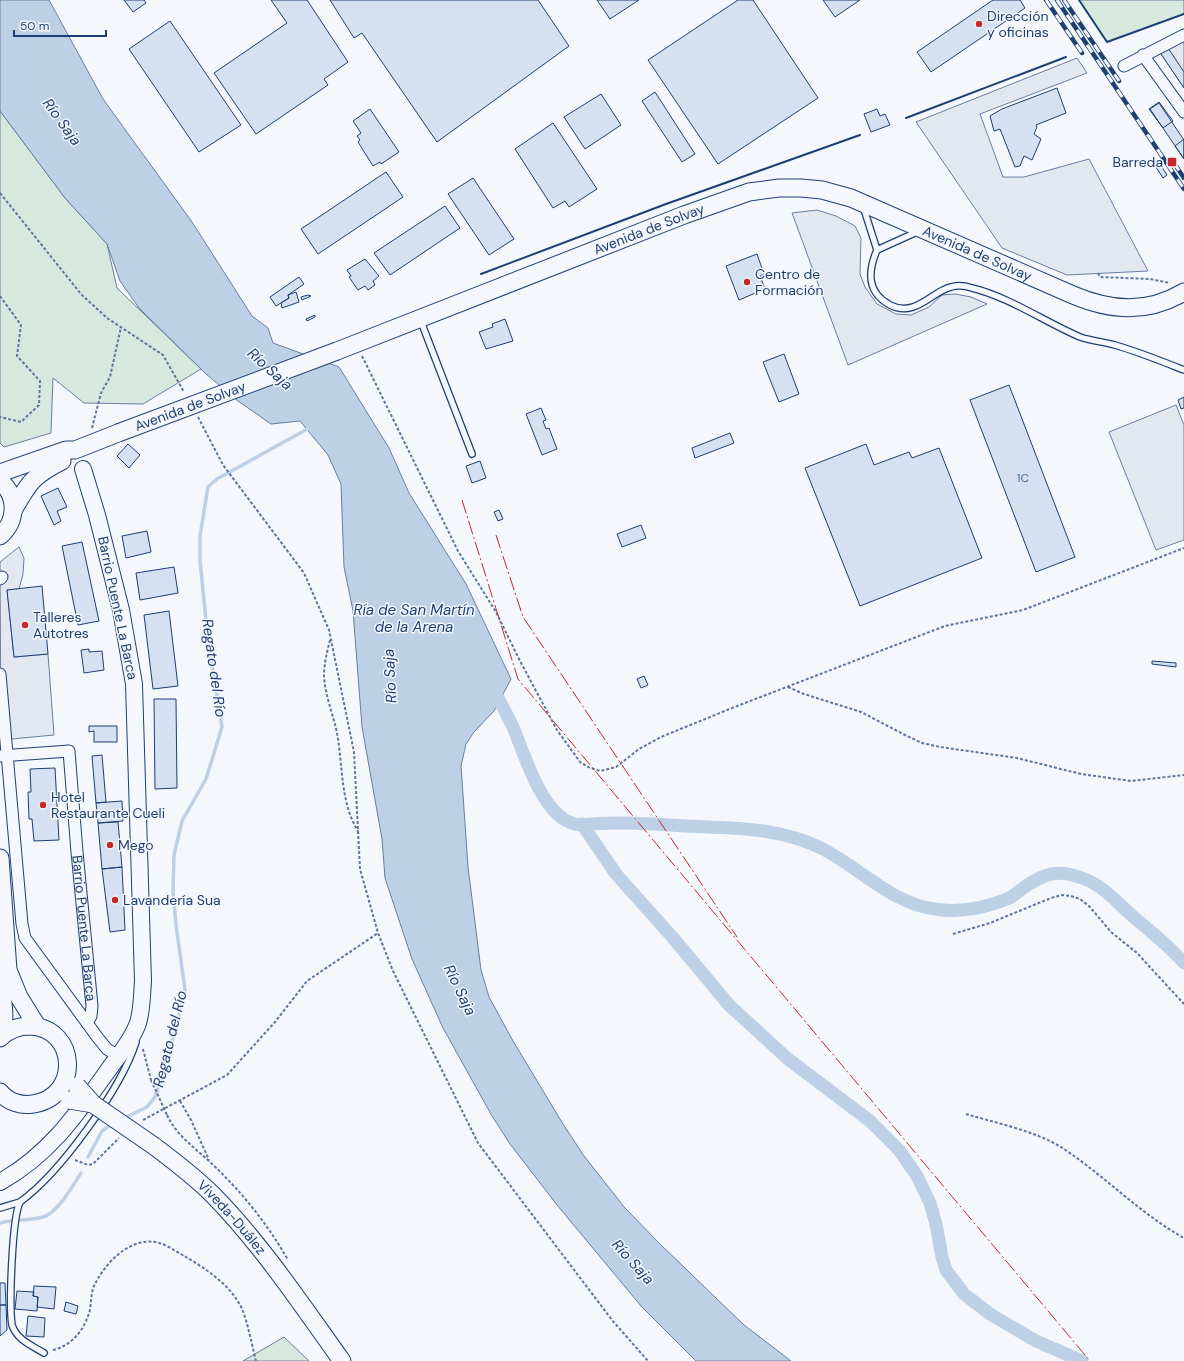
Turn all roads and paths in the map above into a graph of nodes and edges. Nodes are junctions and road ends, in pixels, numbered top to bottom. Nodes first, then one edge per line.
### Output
1 (1184, 34) edge
2 (1143, 55) junction
3 (1124, 66) dead end
4 (1184, 112) edge
5 (0, 193) edge
6 (862, 202) junction
7 (923, 229) junction
8 (877, 250) junction
9 (1098, 273) dead end
10 (1178, 288) edge
11 (0, 296) edge
12 (420, 319) junction
13 (120, 327) junction
14 (356, 344) junction
15 (1184, 370) edge
16 (187, 397) dead end
17 (194, 410) dead end
18 (0, 417) edge
19 (81, 448) junction
20 (472, 454) dead end
21 (83, 469) dead end
22 (0, 473) edge
23 (0, 481) edge
24 (14, 509) junction
25 (0, 536) edge
26 (1184, 548) edge
27 (331, 639) junction
28 (0, 674) edge
29 (788, 687) junction
30 (4, 756) edge
31 (1184, 775) edge
32 (358, 832) junction
33 (0, 858) edge
34 (378, 933) junction
35 (953, 934) dead end
36 (0, 979) edge
37 (1184, 1004) edge
38 (87, 1022) junction
39 (37, 1026) junction
40 (135, 1036) junction
41 (1, 1037) edge
42 (118, 1056) junction
43 (66, 1089) junction
44 (1, 1095) edge
45 (180, 1101) junction
46 (966, 1114) dead end
47 (138, 1124) dead end
48 (123, 1135) dead end
49 (66, 1156) junction
50 (0, 1182) edge
51 (20, 1202) junction
52 (0, 1208) edge
53 (1184, 1238) edge
54 (44, 1353) joint
55 (256, 1361) edge
56 (342, 1361) edge
57 (648, 1361) edge

1 - 2 street
2 - 3 street
2 - 4 street
5 - 13 path
6 - 7 main road, Avenida de Solvay
6 - 8 lane
6 - 12 main road, Avenida de Solvay
7 - 8 lane
7 - 10 main road, Avenida de Solvay
8 - 15 lane
9 - 10 path
11 - 18 path
12 - 14 main road, Avenida de Solvay
12 - 20 lane
13 - 16 path
13 - 19 path
14 - 19 main road, Avenida de Solvay, bridge
14 - 29 path
17 - 27 path
19 - 22 main road
19 - 24 main road
21 - 40 street, Barrio Puente La Barca
23 - 24 main road
24 - 25 main road
26 - 29 path
27 - 32 path
27 - 32 path
28 - 30 street, Barrio Puente La Barca
29 - 31 path
30 - 38 street, Barrio Puente La Barca
30 - 38 street, Barrio Puente La Barca
32 - 34 path
33 - 39 main road
34 - 45 path
34 - 57 path
35 - 37 path
36 - 41 main road
38 - 42 street, Barrio Puente La Barca
39 - 41 main road
39 - 43 main road
40 - 42 street, Barrio Puente La Barca
40 - 45 path, bridge
40 - 49 lane
42 - 50 street, Barrio Puente La Barca
43 - 44 main road
43 - 56 main road, Viveda-Duález, bridge
45 - 47 path
46 - 53 path
48 - 49 path
49 - 51 lane
51 - 52 lane
51 - 54 lane
54 - 55 path

